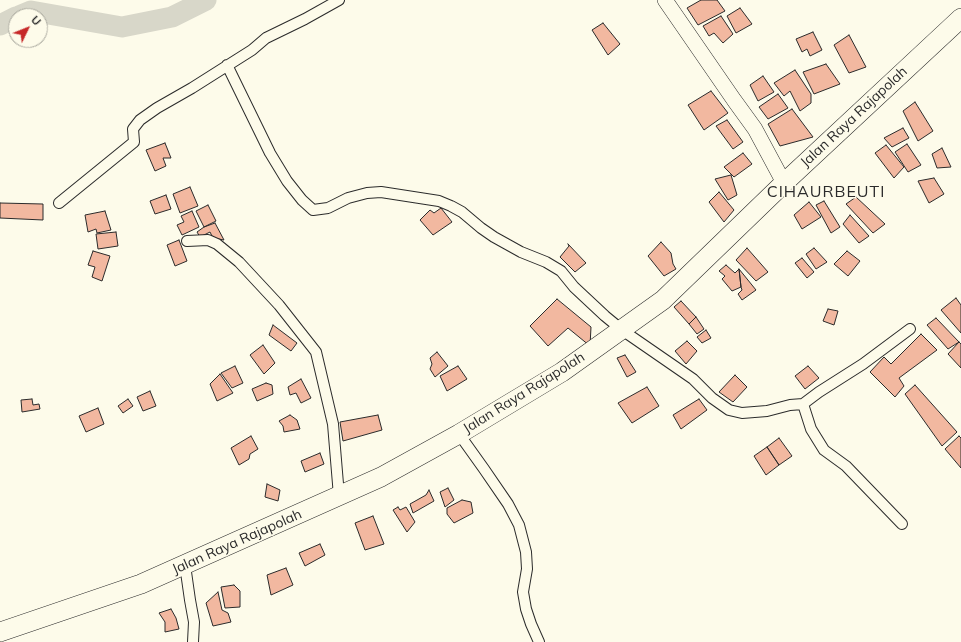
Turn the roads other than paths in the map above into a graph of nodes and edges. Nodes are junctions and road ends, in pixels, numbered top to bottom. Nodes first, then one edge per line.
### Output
1 (339, 0) edge
2 (665, 0) edge
3 (961, 18) edge
4 (227, 65) junction
5 (784, 183) junction
6 (59, 203) dead end
7 (187, 241) dead end
8 (910, 329) dead end
9 (622, 330) junction
10 (803, 404) junction
11 (459, 434) junction
12 (339, 496) junction
13 (902, 524) dead end
14 (185, 565) junction
15 (0, 632) edge
16 (193, 642) edge
17 (539, 642) edge

1 - 4 street
2 - 5 main road
3 - 5 highway, Jalan Raya Rajapolah
4 - 6 street
4 - 9 street
5 - 9 highway, Jalan Raya Rajapolah
7 - 12 street
8 - 10 street
9 - 10 street
9 - 11 highway, Jalan Raya Rajapolah
10 - 13 street
11 - 12 highway, Jalan Raya Rajapolah
11 - 17 street
12 - 14 highway, Jalan Raya Rajapolah
14 - 15 highway, Jalan Raya Rajapolah
14 - 16 street

